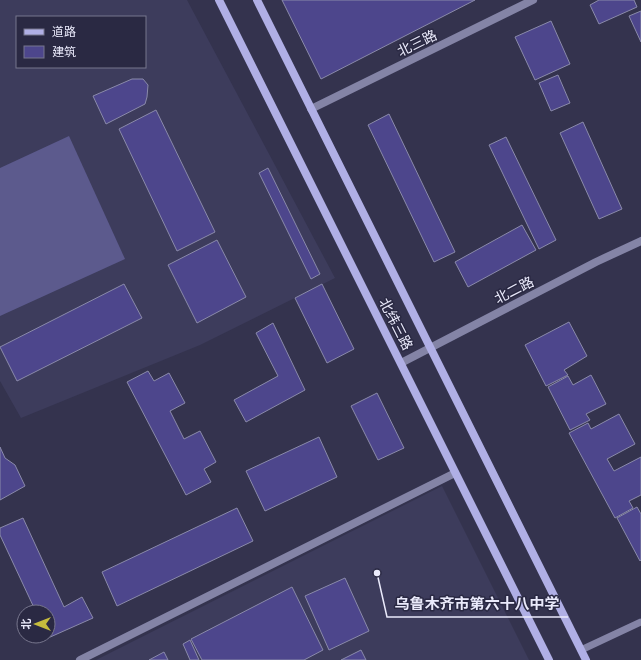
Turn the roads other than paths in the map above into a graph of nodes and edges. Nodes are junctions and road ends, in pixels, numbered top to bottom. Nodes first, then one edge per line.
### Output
1 (219, 0) edge
2 (257, 0) edge
3 (533, 0) edge
4 (311, 109) junction
5 (641, 241) edge
6 (430, 348) junction
7 (401, 363) junction
8 (456, 473) junction
9 (641, 622) edge
10 (581, 650) junction
11 (80, 660) edge
12 (549, 660) edge
13 (586, 660) edge

1 - 7 main road, 北纬三路
2 - 4 main road, 北纬三路
3 - 4 street, 北三路
4 - 6 main road, 北纬三路
5 - 6 street, 北二路
6 - 7 street, 北二路
6 - 10 main road, 北纬三路
7 - 8 main road, 北纬三路
8 - 11 street
8 - 12 main road, 北纬三路
9 - 10 lane
10 - 13 main road, 北纬三路

